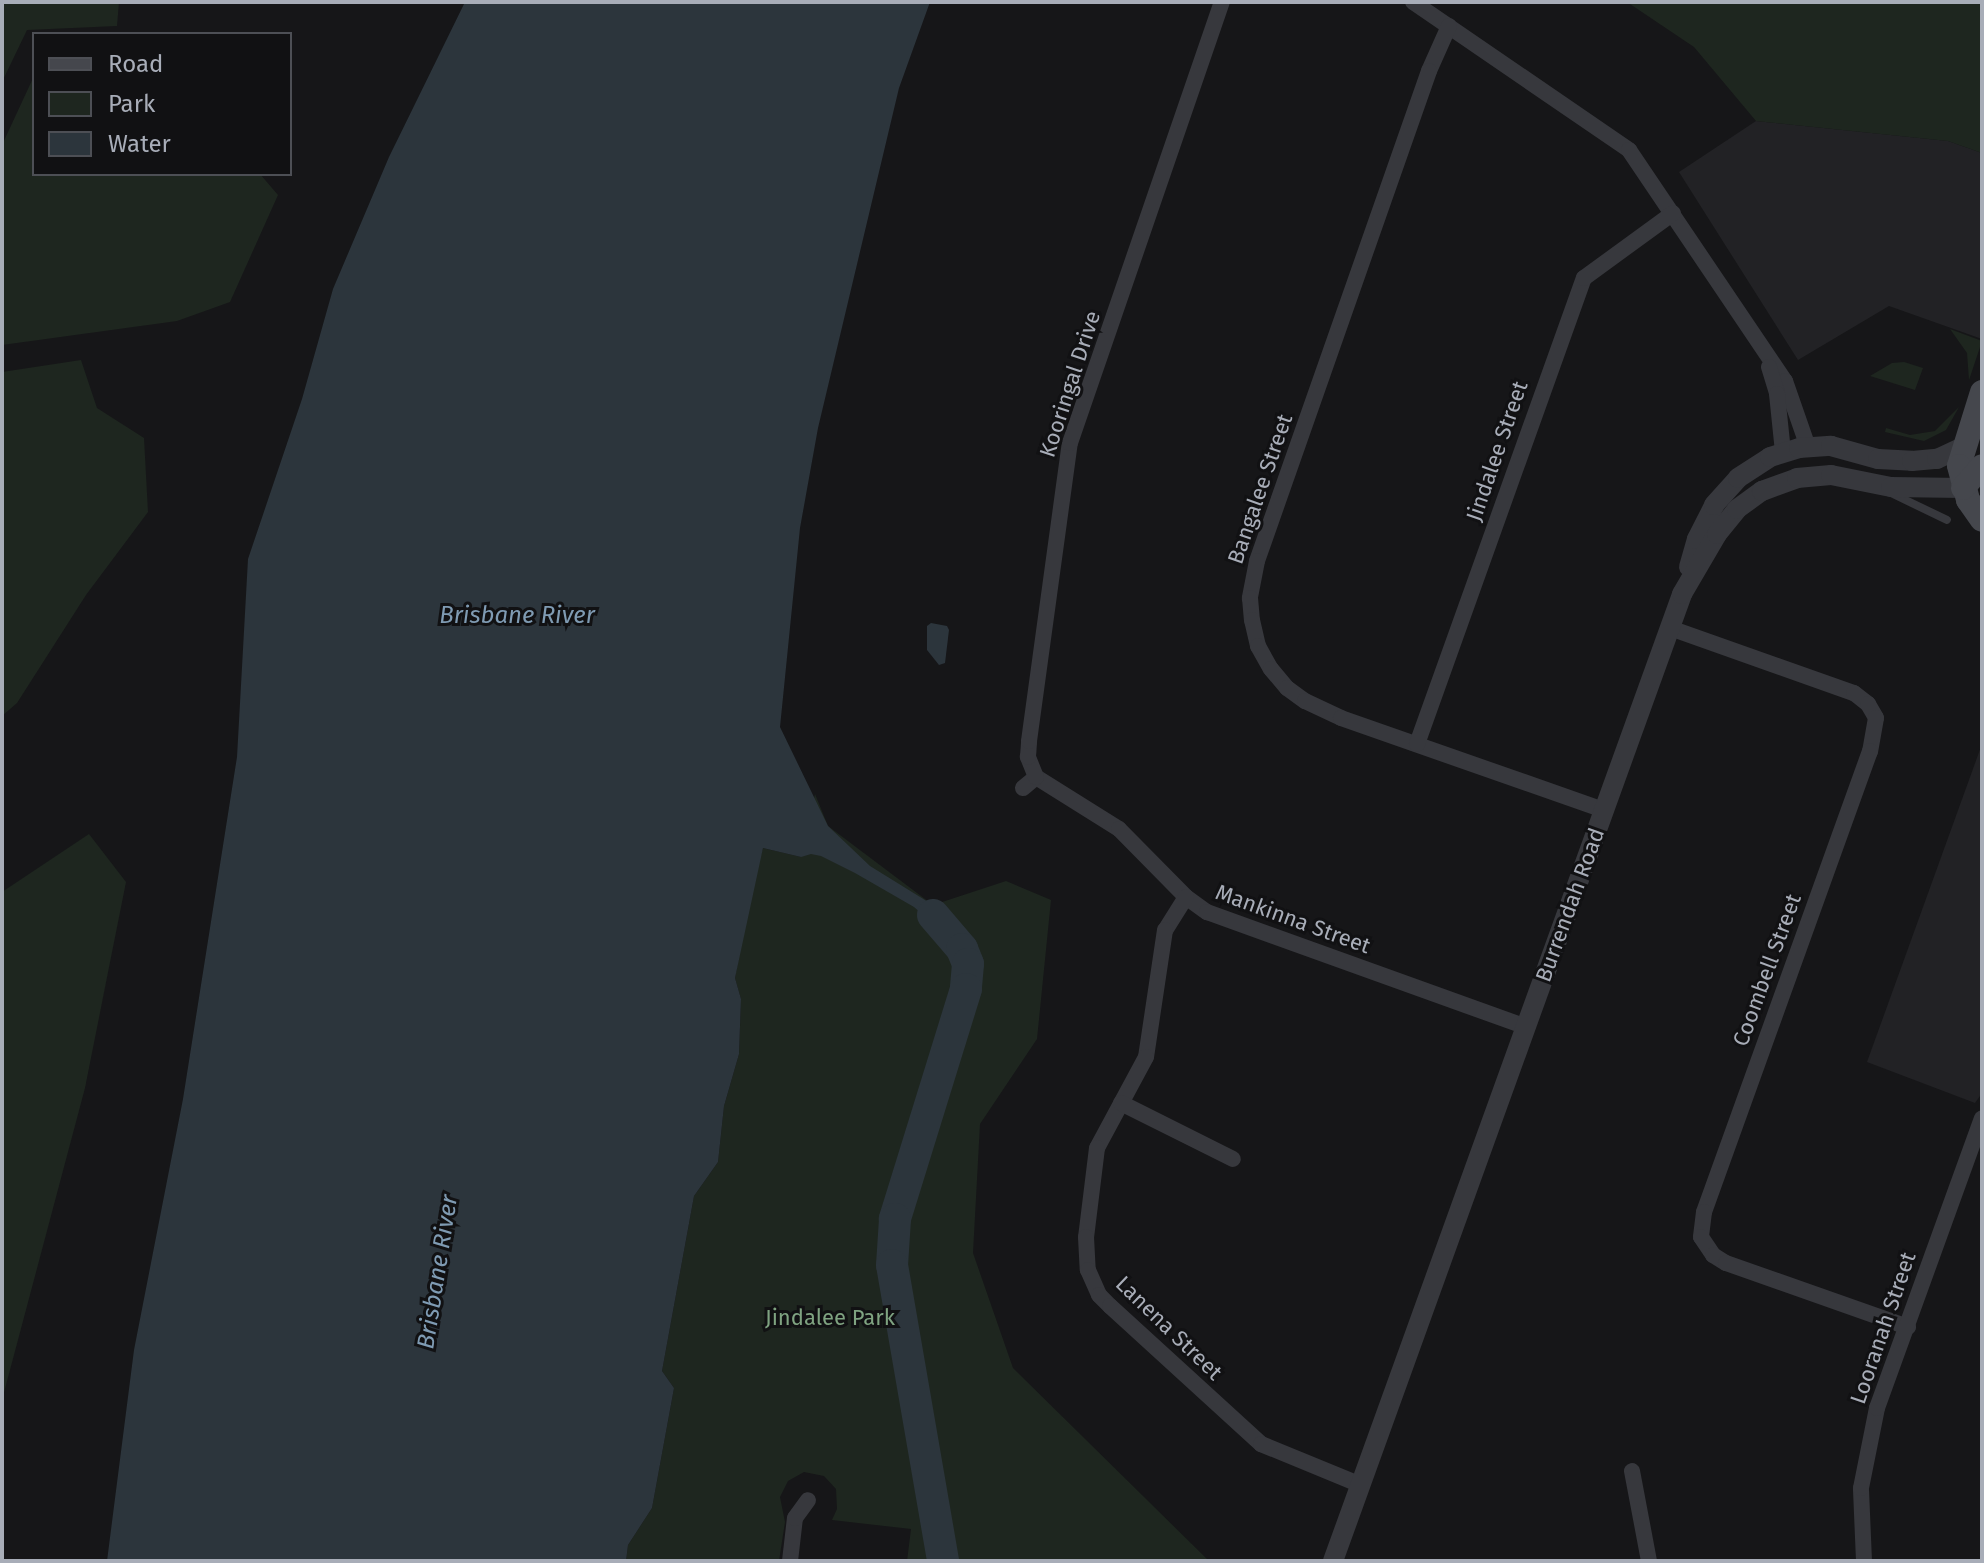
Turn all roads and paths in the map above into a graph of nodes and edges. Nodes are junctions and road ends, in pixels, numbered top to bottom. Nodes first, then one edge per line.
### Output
1 (1222, 2) edge
2 (1413, 2) edge
3 (1449, 26) junction
4 (1673, 213) junction
5 (1783, 392) junction
6 (1982, 392) edge
7 (1808, 447) junction
8 (1963, 447) junction
9 (1783, 452) junction
10 (1878, 459) junction
11 (1972, 473) edge
12 (1797, 478) junction
13 (1873, 483) junction
14 (1947, 520) dead end
15 (1982, 520) edge
16 (1682, 594) junction
17 (1670, 628) junction
18 (1417, 744) junction
19 (1030, 782) joint
20 (1604, 810) junction
21 (1186, 897) junction
22 (1526, 1027) junction
23 (1121, 1103) junction
24 (1982, 1118) edge
25 (1233, 1159) dead end
26 (1908, 1327) junction
27 (1632, 1471) dead end
28 (1361, 1485) junction
29 (808, 1500) dead end
30 (790, 1561) edge
31 (1333, 1561) edge
32 (1649, 1561) edge
33 (1864, 1561) edge

1 - 19 street, Kooringal Drive
2 - 3 street
3 - 4 street
3 - 18 street, Bangalee Street
4 - 5 street
4 - 18 street, Jindalee Street
5 - 7 street
5 - 9 street
6 - 8 main road
7 - 9 street
7 - 10 street
7 - 12 street
8 - 10 street
8 - 11 main road
9 - 12 street
9 - 16 street
10 - 11 street
11 - 13 street, Burrendah Road
11 - 15 main road
12 - 13 street, Burrendah Road
12 - 16 street, Burrendah Road
13 - 14 lane
16 - 17 street, Burrendah Road
17 - 20 street, Burrendah Road
17 - 26 street, Coombell Street
18 - 20 street, Bangalee Street
19 - 21 street, Mankinna Street
20 - 22 street, Burrendah Road
21 - 22 street, Mankinna Street
21 - 23 street, Lanena Street
22 - 28 street, Burrendah Road
23 - 25 street
23 - 28 street, Lanena Street
24 - 26 street, Looranah Street
26 - 33 street, Looranah Street
27 - 32 street
28 - 31 street, Burrendah Road
29 - 30 street

